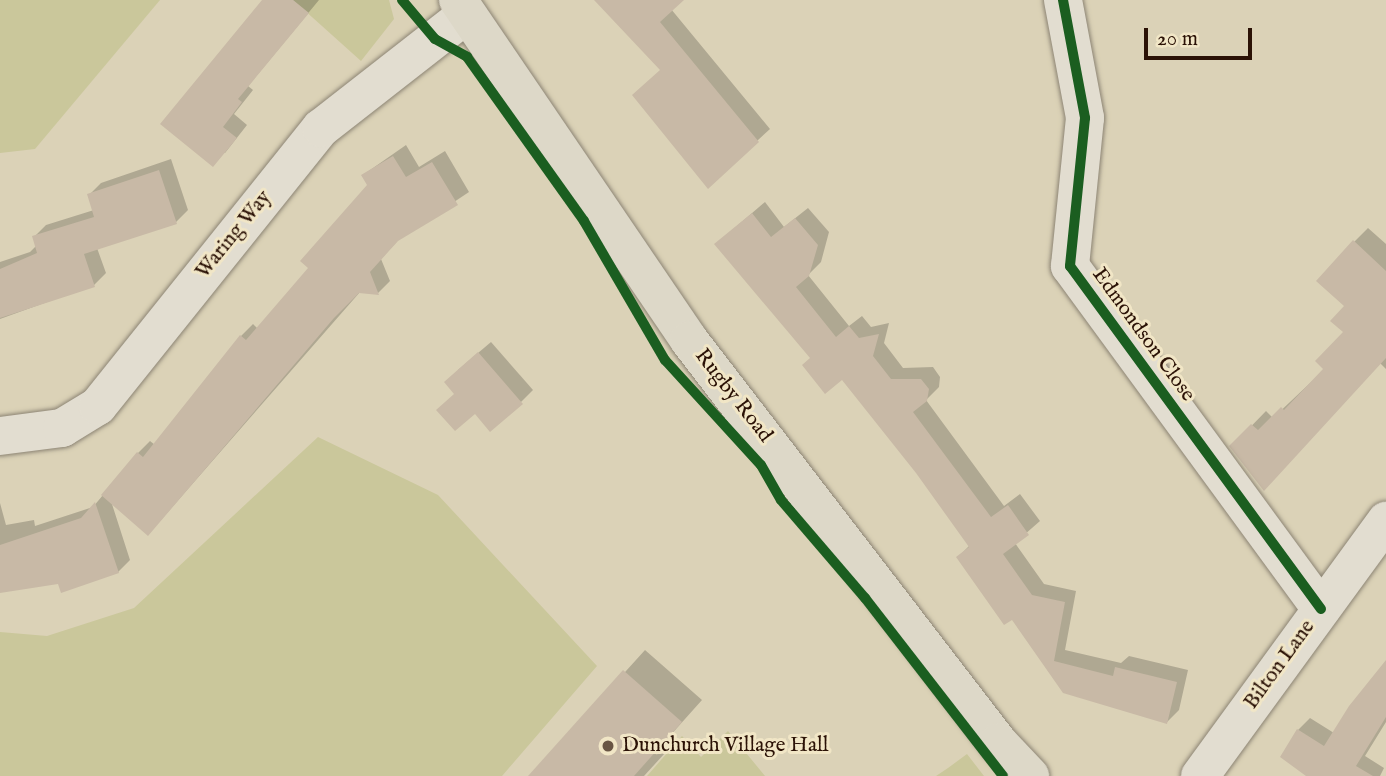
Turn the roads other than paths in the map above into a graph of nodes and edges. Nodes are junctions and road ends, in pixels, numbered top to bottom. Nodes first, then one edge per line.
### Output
1 (1063, 0) edge
2 (462, 7) edge
3 (0, 436) edge
4 (1386, 521) edge
5 (1321, 609) junction
6 (1030, 776) edge
7 (1200, 776) edge

1 - 5 street, Edmondson Close
2 - 3 street, Waring Way
2 - 6 main road, Rugby Road
4 - 5 street, Bilton Lane
5 - 7 street, Bilton Lane

